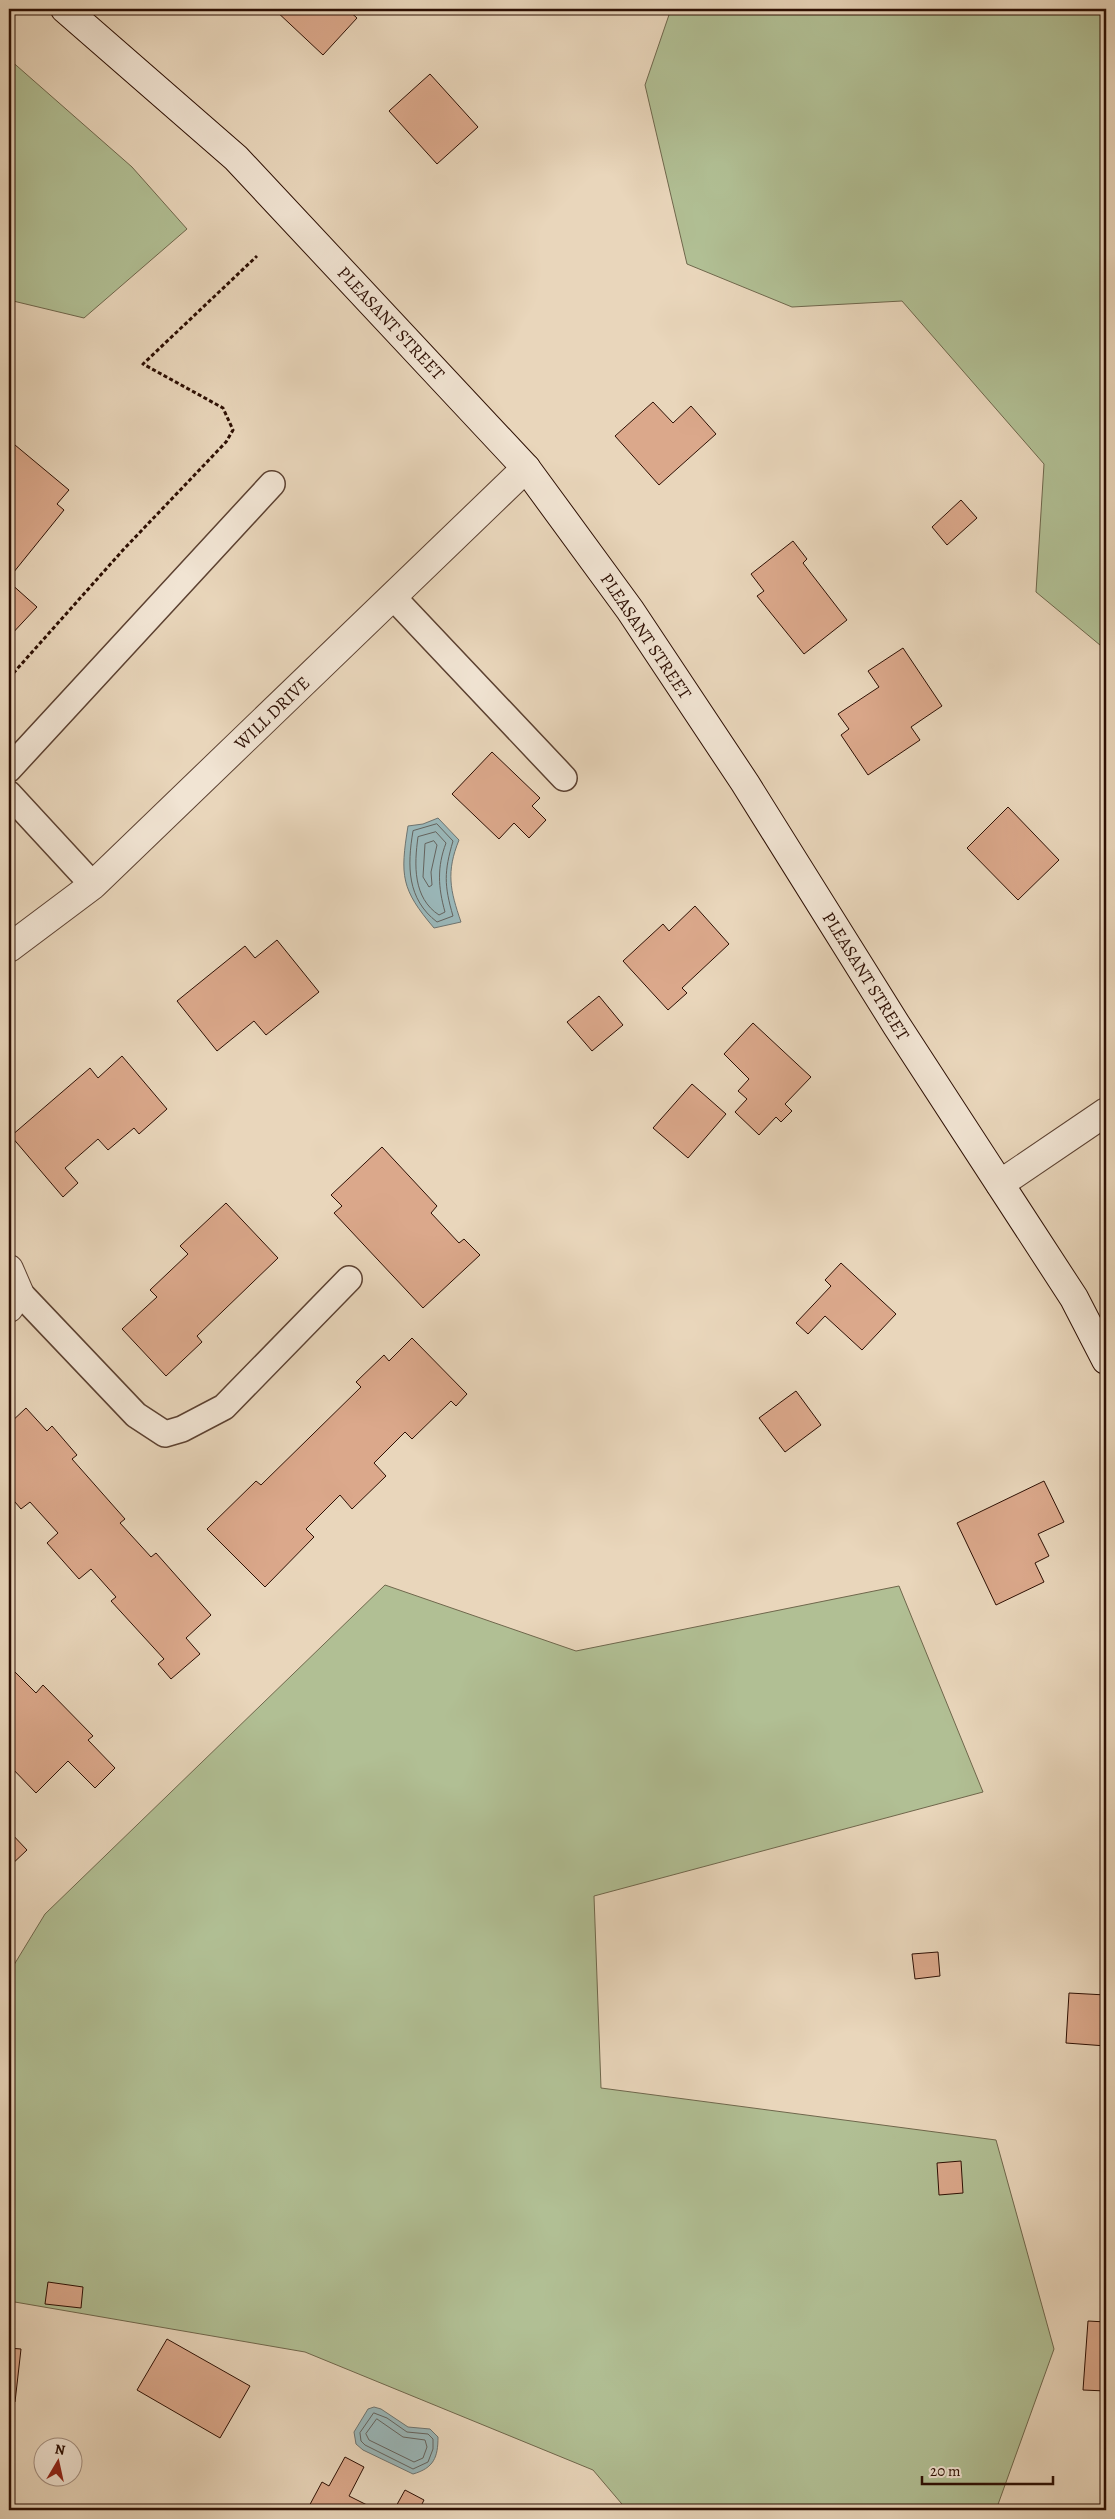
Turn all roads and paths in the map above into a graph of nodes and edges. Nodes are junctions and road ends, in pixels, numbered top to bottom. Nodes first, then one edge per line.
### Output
1 (66, 9) edge
2 (257, 256) dead end
3 (526, 468) junction
4 (272, 484) dead end
5 (393, 597) junction
6 (9, 678) edge
7 (9, 769) edge
8 (564, 778) dead end
9 (9, 794) edge
10 (93, 886) junction
11 (9, 948) edge
12 (1106, 1112) edge
13 (1000, 1184) junction
14 (349, 1279) dead end
15 (12, 1290) edge
16 (1106, 1360) edge

1 - 3 main road, PLEASANT STREET
2 - 6 path
3 - 5 main road, WILL DRIVE
3 - 13 main road, PLEASANT STREET
4 - 7 lane
5 - 8 lane
5 - 10 main road, WILL DRIVE
9 - 10 lane
10 - 11 main road, WILL DRIVE
12 - 13 main road
13 - 16 main road, PLEASANT STREET
14 - 15 lane

